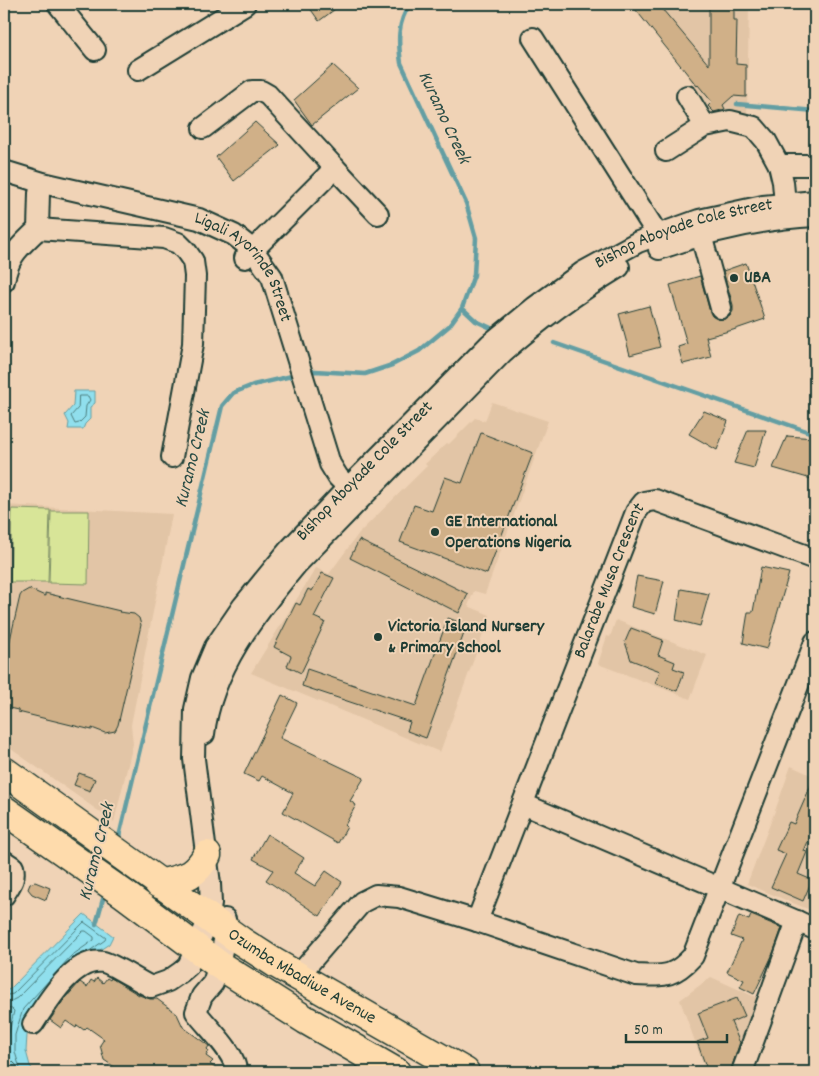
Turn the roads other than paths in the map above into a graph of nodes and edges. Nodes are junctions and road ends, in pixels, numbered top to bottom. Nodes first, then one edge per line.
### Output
1 (58, 4) edge
2 (244, 4) edge
3 (532, 38) dead end
4 (95, 50) dead end
5 (138, 70) dead end
6 (687, 96) dead end
7 (705, 126) junction
8 (203, 128) dead end
9 (666, 151) dead end
10 (815, 165) edge
11 (778, 166) junction
12 (335, 168) junction
13 (4, 172) edge
14 (4, 185) edge
15 (39, 193) junction
16 (815, 201) edge
17 (785, 204) junction
18 (378, 214) dead end
19 (815, 216) edge
20 (38, 229) junction
21 (658, 235) junction
22 (701, 235) junction
23 (249, 254) junction
24 (4, 281) edge
25 (721, 308) dead end
26 (172, 457) dead end
27 (350, 497) junction
28 (815, 559) edge
29 (815, 642) edge
30 (808, 684) edge
31 (4, 771) edge
32 (523, 804) junction
33 (4, 810) edge
34 (207, 855) junction
35 (4, 861) edge
36 (152, 878) junction
37 (719, 888) junction
38 (4, 894) edge
39 (477, 921) junction
40 (218, 925) junction
41 (806, 925) edge
42 (196, 949) junction
43 (219, 965) junction
44 (298, 976) junction
45 (33, 1024) dead end
46 (236, 1072) edge
47 (396, 1072) edge
48 (465, 1072) edge
49 (742, 1072) edge

1 - 4 street
2 - 5 street
3 - 21 street
6 - 7 street
7 - 9 street
7 - 11 street
8 - 12 street
10 - 11 street
11 - 17 street
12 - 18 street
12 - 23 street
13 - 23 street, Ligali Ayorinde Street
14 - 15 street, Ligali Ayorinde Street
15 - 20 street
15 - 23 street, Ligali Ayorinde Street
16 - 17 street, Bishop Aboyade Cole Street
17 - 21 street, Bishop Aboyade Cole Street
19 - 22 street, Bishop Aboyade Cole Street
20 - 24 street
20 - 26 street
21 - 27 street, Bishop Aboyade Cole Street
22 - 25 street
22 - 27 street, Bishop Aboyade Cole Street
23 - 27 street, Ligali Ayorinde Street
27 - 34 street, Bishop Aboyade Cole Street
27 - 40 street, Bishop Aboyade Cole Street
28 - 32 street, Balarabe Musa Crescent
29 - 30 street
30 - 37 street
31 - 36 highway, Ozumba Mbadiwe Avenue
32 - 37 street
32 - 39 street, Balarabe Musa Crescent
33 - 42 highway, Ozumba Mbadiwe Avenue
34 - 36 highway
34 - 40 street, Bishop Aboyade Cole Street
35 - 38 street
36 - 40 highway, Ozumba Mbadiwe Avenue
37 - 39 street
37 - 41 street
39 - 44 street
40 - 42 street, Bishop Aboyade Cole Street
40 - 43 street, Bishop Aboyade Cole Street
40 - 44 highway, Ozumba Mbadiwe Avenue
41 - 49 street
42 - 43 highway, Ozumba Mbadiwe Avenue
42 - 45 street, Bishop Aboyade Cole Street
43 - 46 street, Bishop Aboyade Cole Street
43 - 47 highway, Ozumba Mbadiwe Avenue
44 - 48 highway, Ozumba Mbadiwe Avenue

